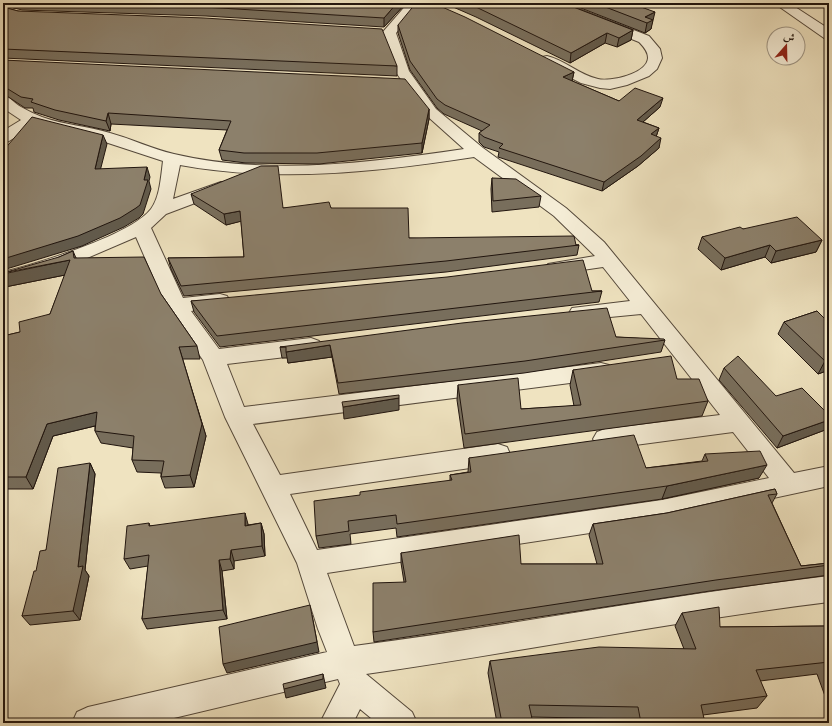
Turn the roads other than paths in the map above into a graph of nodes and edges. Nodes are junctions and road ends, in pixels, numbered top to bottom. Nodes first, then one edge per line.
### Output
1 (24, 3) edge
2 (415, 3) edge
3 (553, 3) edge
4 (780, 3) edge
5 (3, 6) edge
6 (3, 10) edge
7 (30, 15) edge
8 (829, 36) edge
9 (533, 52) edge
10 (3, 100) edge
11 (32, 120) junction
12 (3, 138) edge
13 (477, 152) junction
14 (172, 159) junction
15 (262, 169) junction
16 (159, 210) junction
17 (141, 228) junction
18 (608, 260) junction
19 (540, 270) edge
20 (3, 279) edge
21 (237, 300) edge
22 (176, 306) junction
23 (645, 307) junction
24 (561, 315) edge
25 (329, 343) edge
26 (213, 358) junction
27 (687, 358) junction
28 (663, 362) edge
29 (625, 367) edge
30 (238, 417) junction
31 (738, 422) junction
32 (582, 442) edge
33 (519, 451) edge
34 (827, 481) edge
35 (789, 485) junction
36 (273, 486) junction
37 (310, 563) junction
38 (829, 589) edge
39 (351, 674) junction
40 (88, 723) edge
41 (336, 723) edge
42 (400, 723) edge

1 - 5 street
2 - 13 street
3 - 9 street
4 - 8 street
6 - 7 street
10 - 11 street
11 - 12 street
11 - 14 street
13 - 15 street
13 - 18 street
14 - 15 street
14 - 16 street
15 - 16 street
16 - 17 street
17 - 20 street
17 - 22 street
18 - 19 street
18 - 23 street
21 - 22 street
22 - 26 street
23 - 24 street
23 - 27 street
25 - 26 street
26 - 30 street
27 - 28 street
27 - 31 street
29 - 30 street
30 - 36 street
31 - 32 street
31 - 35 street
33 - 36 street
34 - 35 street
35 - 37 street
36 - 37 street
37 - 39 street
38 - 39 street
39 - 40 street
39 - 41 street
39 - 42 street

